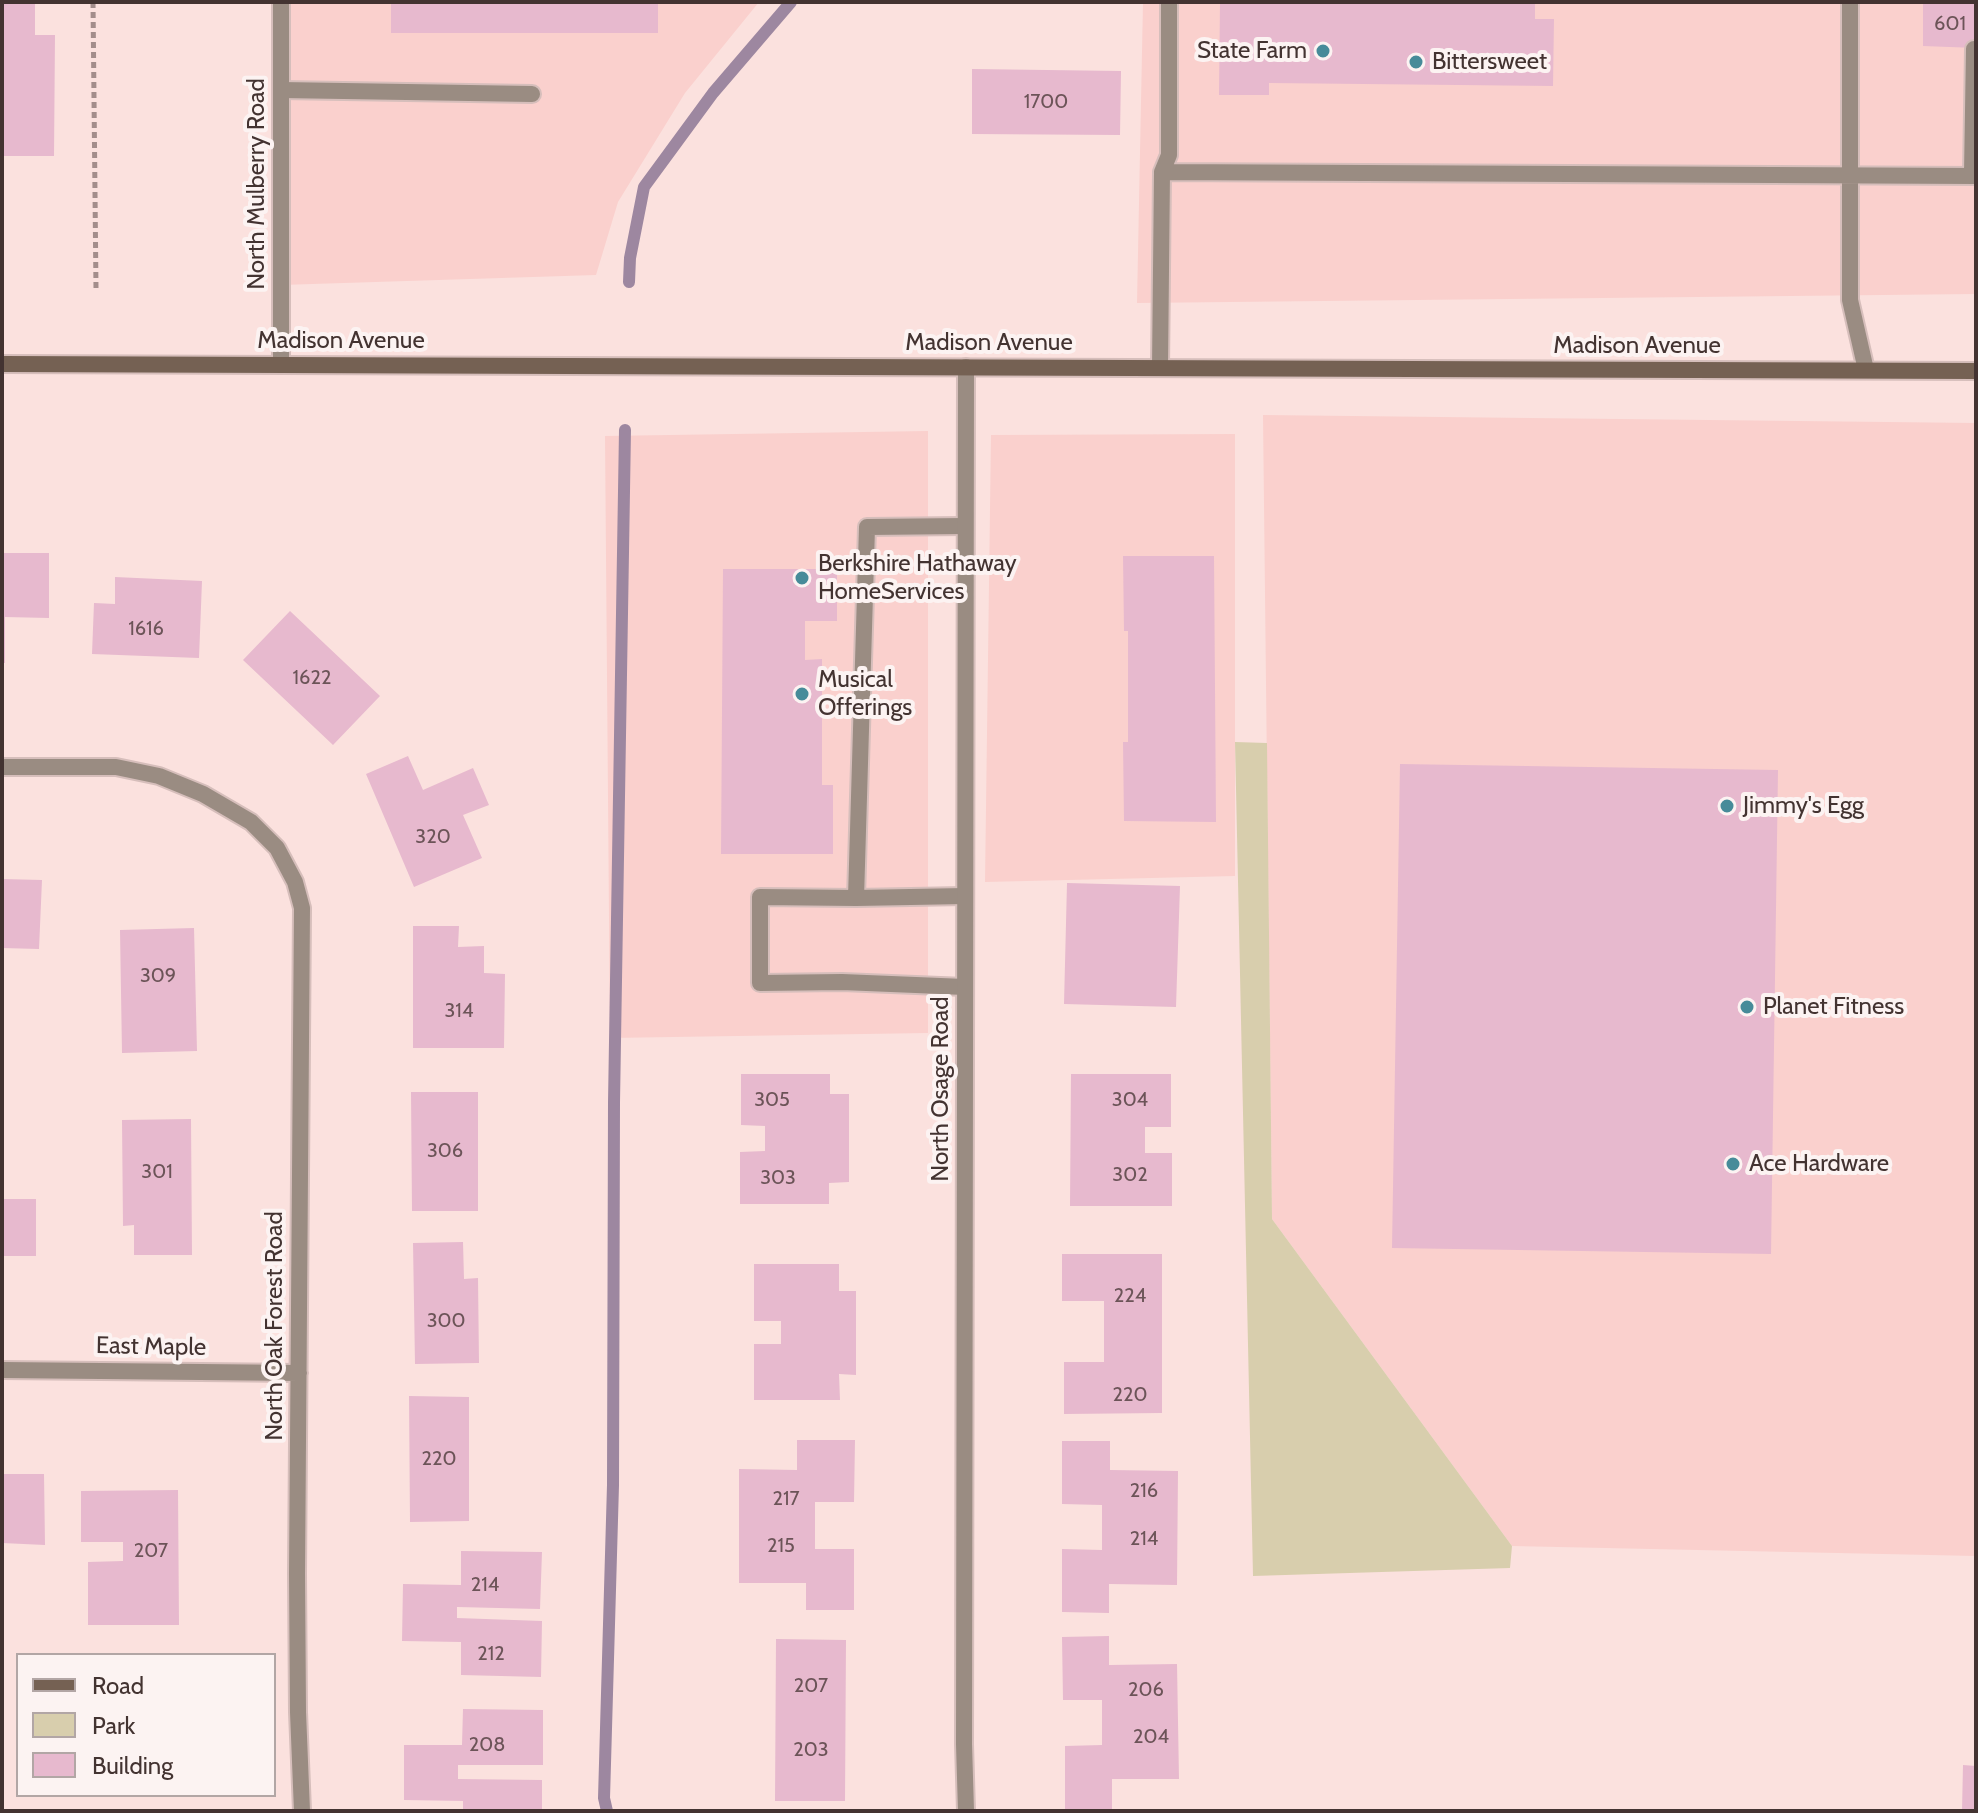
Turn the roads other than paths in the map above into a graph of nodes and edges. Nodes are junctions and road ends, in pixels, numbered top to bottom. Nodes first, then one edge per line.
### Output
1 (281, 2) edge
2 (1169, 2) edge
3 (1850, 2) edge
4 (1974, 49) edge
5 (281, 90) junction
6 (532, 94) dead end
7 (1162, 172) junction
8 (1974, 175) edge
9 (1850, 176) junction
10 (2, 364) edge
11 (281, 365) junction
12 (966, 367) junction
13 (1160, 368) junction
14 (1866, 370) junction
15 (1976, 371) edge
16 (965, 526) junction
17 (2, 767) edge
18 (965, 896) junction
19 (856, 898) junction
20 (965, 987) junction
21 (2, 1370) edge
22 (299, 1373) junction
23 (302, 1811) edge
24 (966, 1811) edge

1 - 5 street, North Mulberry Road
2 - 7 street
3 - 9 street
4 - 8 street
5 - 6 street
5 - 11 street, North Mulberry Road
7 - 9 street
7 - 13 street
8 - 9 street
9 - 14 street
10 - 11 main road, Madison Avenue
11 - 12 main road, Madison Avenue
12 - 13 main road, Madison Avenue
12 - 16 street, North Osage Road
13 - 14 main road, Madison Avenue
14 - 15 main road, Madison Avenue
16 - 18 street, North Osage Road
16 - 19 street
17 - 22 street, North Oak Forest Road
18 - 19 street
18 - 20 street, North Osage Road
19 - 20 street
20 - 24 street, North Osage Road
21 - 22 street, East Maple
22 - 23 street, North Oak Forest Road

